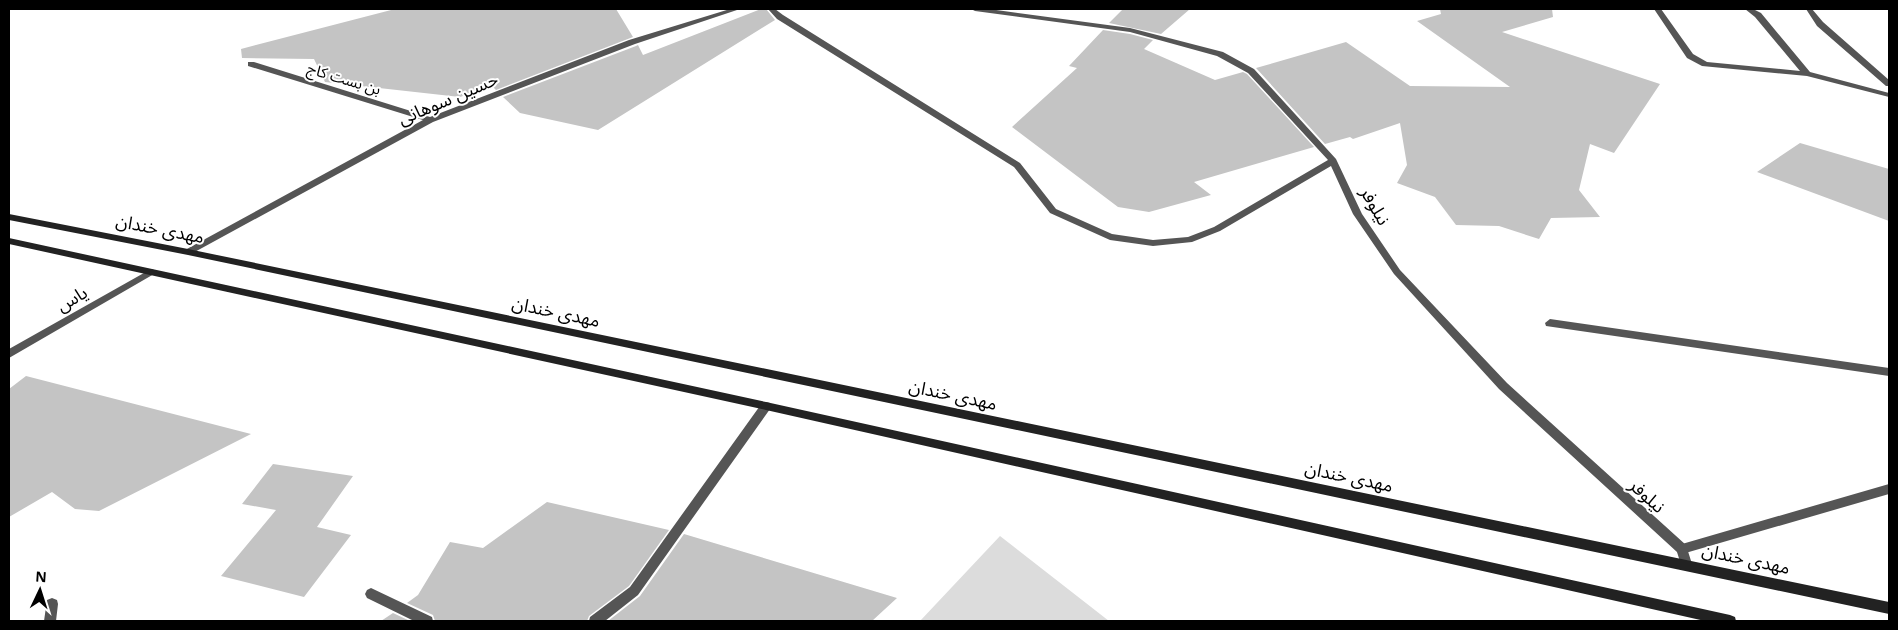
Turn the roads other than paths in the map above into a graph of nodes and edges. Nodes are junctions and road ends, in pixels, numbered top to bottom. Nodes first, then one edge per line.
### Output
1 (736, 9) edge
2 (771, 9) edge
3 (975, 9) edge
4 (1658, 9) edge
5 (1749, 9) edge
6 (1809, 9) edge
7 (251, 64) dead end
8 (1807, 74) junction
9 (1889, 84) edge
10 (1889, 95) edge
11 (430, 120) junction
12 (1333, 161) junction
13 (9, 217) edge
14 (9, 241) edge
15 (188, 252) junction
16 (151, 272) junction
17 (1550, 323) dead end
18 (9, 354) edge
19 (1889, 372) edge
20 (766, 406) junction
21 (1889, 488) edge
22 (1682, 549) junction
23 (1686, 564) junction
24 (371, 594) dead end
25 (52, 604) dead end
26 (1889, 608) edge
27 (50, 621) edge
28 (427, 621) edge
29 (595, 621) edge
30 (1730, 621) edge

1 - 11 street, حسین سوهانی
2 - 12 street
3 - 12 street, نیلوفر
4 - 8 street
5 - 8 street
6 - 9 street
7 - 11 street, بن بست کاج
8 - 10 street
11 - 15 street, حسین سوهانی
12 - 22 street, نیلوفر
13 - 15 main road, مهدی خندان
14 - 16 main road
15 - 23 main road, مهدی خندان
16 - 18 street, یاس
16 - 20 main road
17 - 19 street
20 - 29 street
20 - 30 main road
21 - 22 street
22 - 23 street
23 - 26 main road, مهدی خندان
24 - 28 street
25 - 27 street

